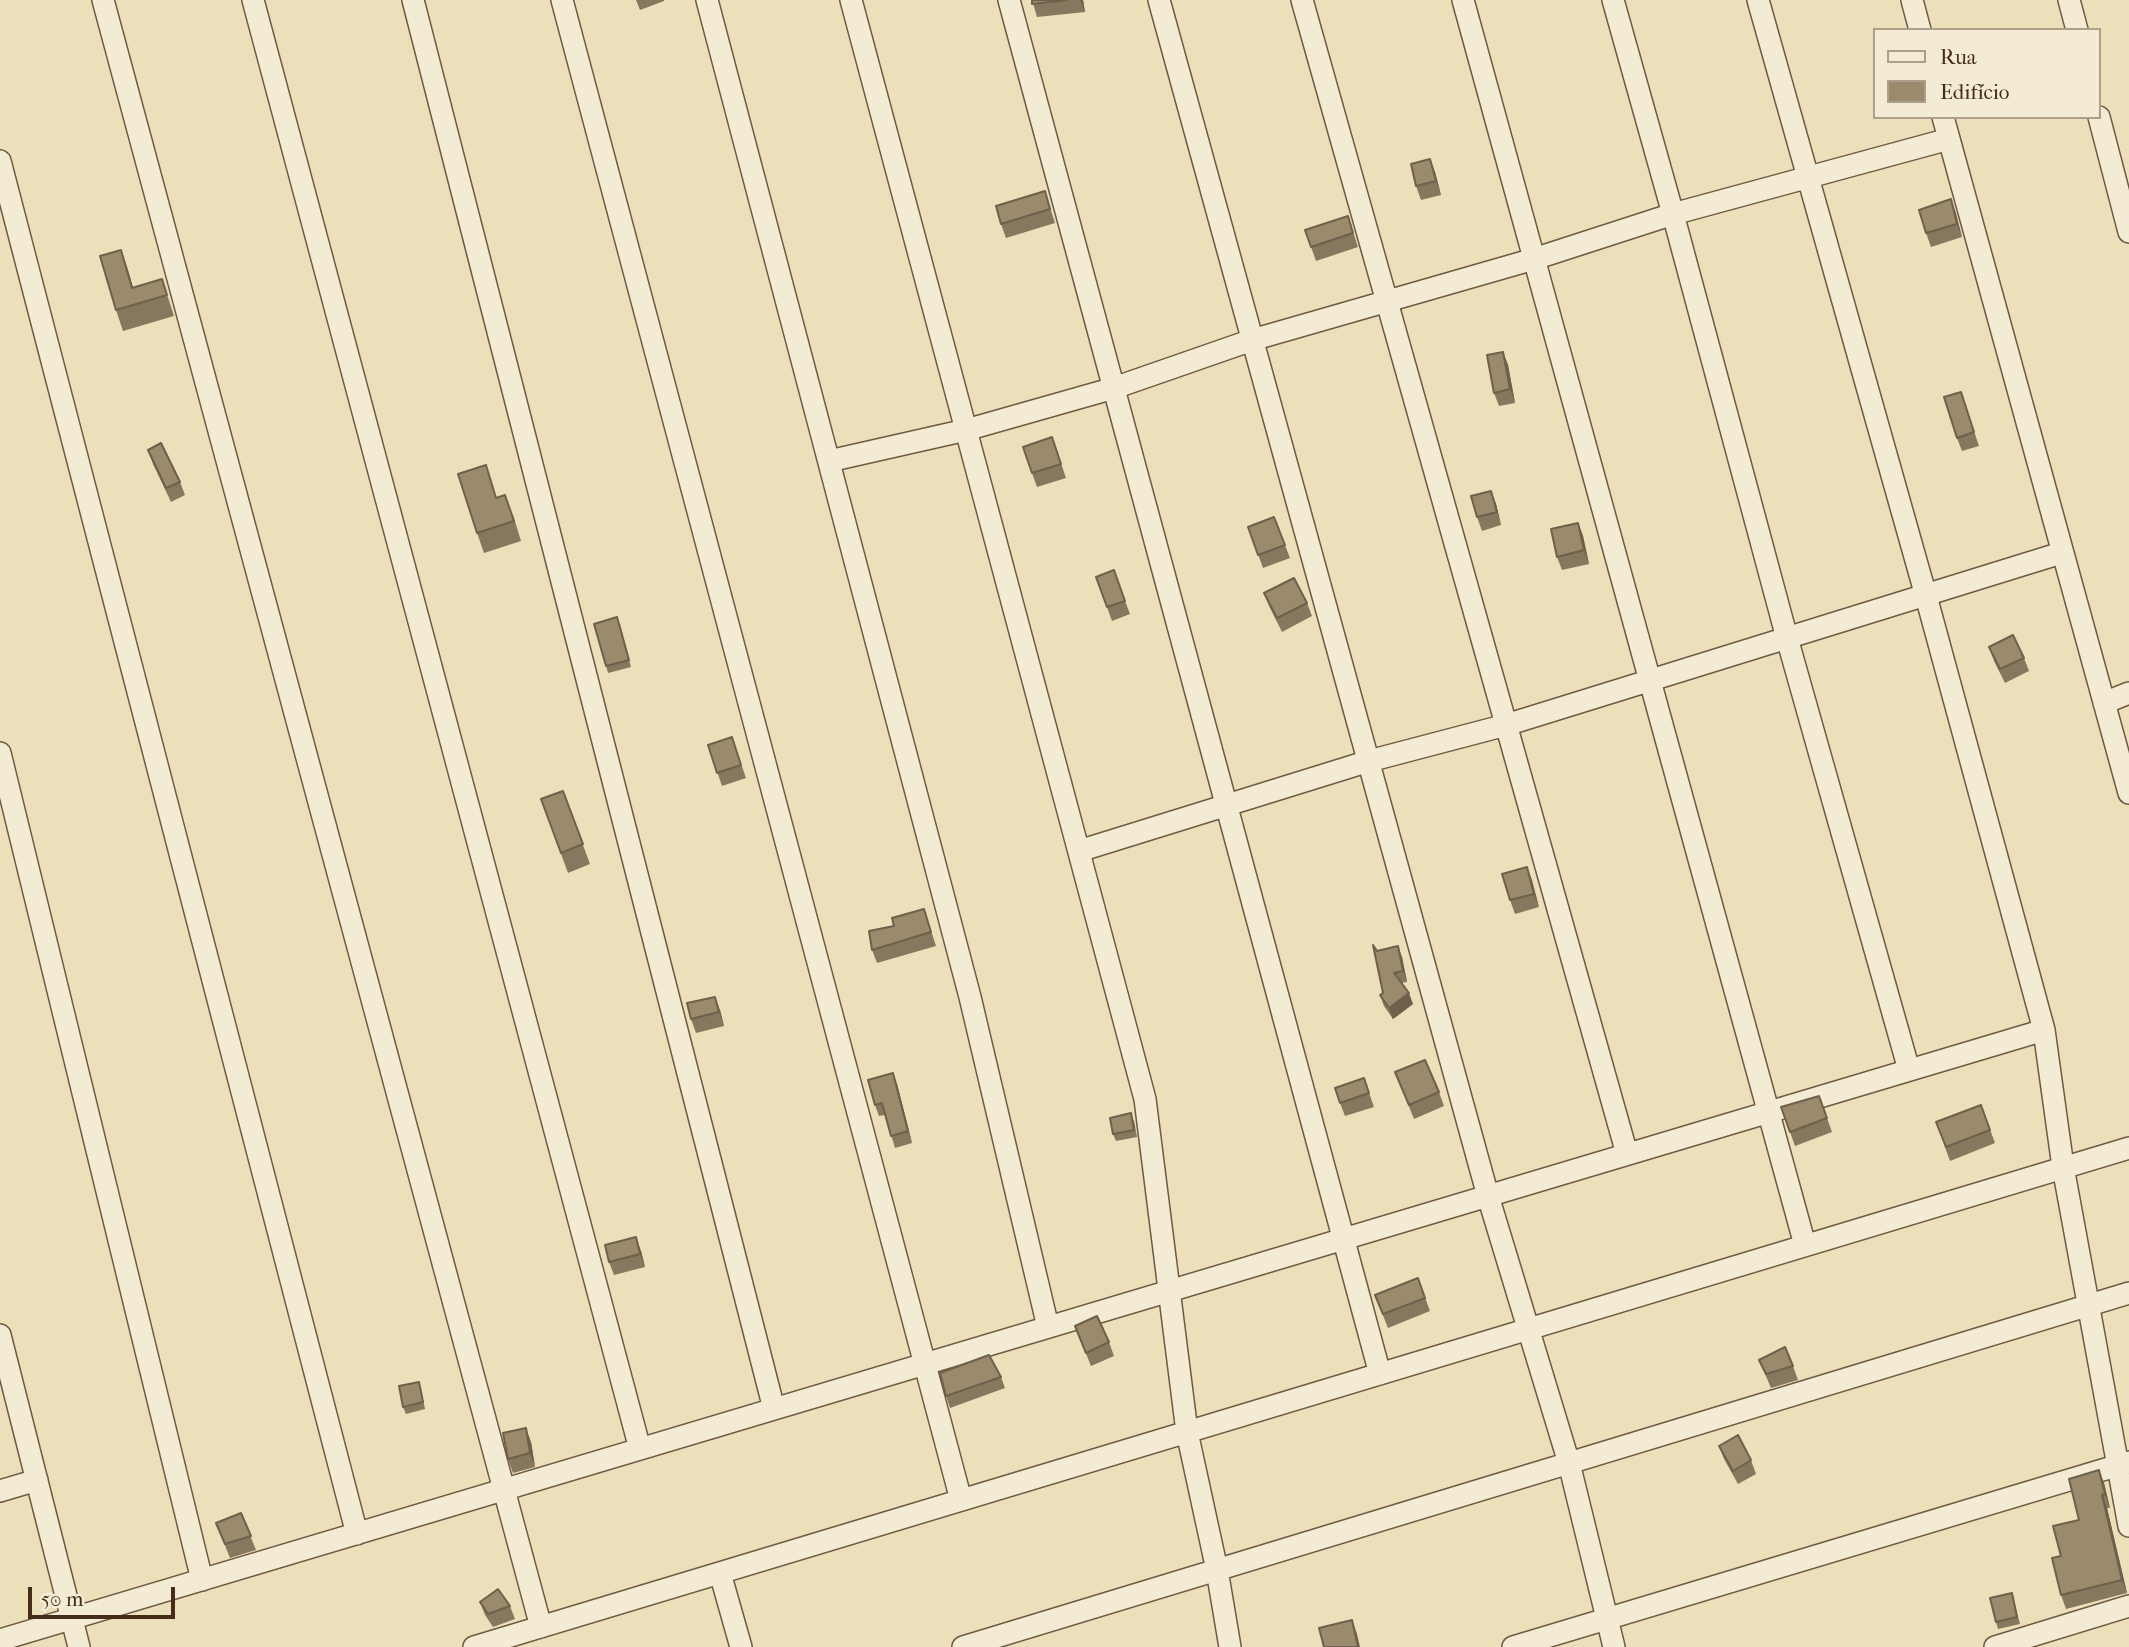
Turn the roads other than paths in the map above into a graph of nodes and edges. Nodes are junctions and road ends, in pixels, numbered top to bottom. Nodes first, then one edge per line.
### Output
1 (103, 0) edge
2 (253, 0) edge
3 (413, 0) edge
4 (562, 0) edge
5 (707, 0) edge
6 (851, 0) edge
7 (1009, 0) edge
8 (1159, 0) edge
9 (1302, 0) edge
10 (1463, 0) edge
11 (1613, 0) edge
12 (1758, 0) edge
13 (1912, 0) edge
14 (2069, 0) edge
15 (1919, 28) edge
16 (2076, 28) edge
17 (1944, 119) edge
18 (2100, 119) edge
19 (1949, 139) junction
20 (0, 161) edge
21 (1809, 178) junction
22 (1673, 214) junction
23 (2129, 232) edge
24 (1534, 259) junction
25 (1386, 301) junction
26 (1252, 340) junction
27 (1114, 388) junction
28 (966, 430) junction
29 (829, 461) junction
30 (2062, 553) junction
31 (1926, 596) junction
32 (1787, 638) junction
33 (1650, 681) junction
34 (2129, 693) edge
35 (2104, 703) junction
36 (1506, 725) junction
37 (0, 753) edge
38 (1368, 761) junction
39 (2129, 793) edge
40 (1226, 806) junction
41 (1079, 851) junction
42 (2044, 1030) junction
43 (1909, 1070) junction
44 (1768, 1112) junction
45 (2129, 1148) edge
46 (1627, 1154) junction
47 (2063, 1167) junction
48 (1488, 1196) junction
49 (1344, 1239) junction
50 (1805, 1245) junction
51 (1168, 1292) junction
52 (2129, 1293) edge
53 (2087, 1306) junction
54 (1048, 1327) junction
55 (1530, 1328) junction
56 (1, 1342) edge
57 (925, 1364) junction
58 (1380, 1374) junction
59 (774, 1409) junction
60 (1187, 1432) junction
61 (640, 1449) junction
62 (1569, 1463) junction
63 (2123, 1463) edge
64 (37, 1480) junction
65 (504, 1490) junction
66 (0, 1491) edge
67 (961, 1500) junction
68 (2129, 1526) edge
69 (357, 1534) junction
70 (1217, 1570) junction
71 (720, 1573) junction
72 (202, 1580) junction
73 (2129, 1606) edge
74 (1608, 1618) junction
75 (72, 1619) junction
76 (541, 1627) junction
77 (0, 1640) edge
78 (79, 1647) edge
79 (474, 1647) edge
80 (741, 1647) edge
81 (963, 1647) edge
82 (1230, 1647) edge
83 (1513, 1647) edge
84 (1614, 1647) edge
85 (1996, 1647) edge

1 - 65 street
2 - 61 street
3 - 59 street
4 - 57 street
5 - 29 street
6 - 28 street
7 - 27 street
8 - 26 street
9 - 25 street
10 - 24 street
11 - 22 street
12 - 21 street
13 - 15 street
14 - 16 street
17 - 19 street
18 - 23 street
19 - 21 street
19 - 30 street
20 - 69 street
21 - 22 street
21 - 31 street
22 - 24 street
22 - 32 street
24 - 25 street
24 - 33 street
25 - 26 street
25 - 36 street
26 - 27 street
26 - 38 street
27 - 28 street
27 - 40 street
28 - 29 street
28 - 41 street
29 - 54 street
30 - 31 street
30 - 35 street
31 - 32 street
31 - 42 street
32 - 33 street
32 - 43 street
33 - 36 street
33 - 44 street
34 - 35 street
35 - 39 street
36 - 38 street
36 - 46 street
37 - 72 street
38 - 40 street
38 - 48 street
40 - 41 street
40 - 49 street
41 - 51 street
42 - 43 street
42 - 47 street
43 - 44 street
44 - 46 street
44 - 50 street
45 - 47 street
46 - 48 street
47 - 50 street
47 - 53 street
48 - 49 street
48 - 55 street
49 - 51 street
49 - 58 street
50 - 55 street
51 - 54 street
51 - 60 street
52 - 53 street
53 - 62 street
53 - 63 street
54 - 57 street
55 - 58 street
55 - 62 street
56 - 64 street
57 - 59 street
57 - 67 street
58 - 60 street
59 - 61 street
60 - 67 street
60 - 70 street
61 - 65 street
62 - 70 street
62 - 74 street
63 - 68 street
63 - 74 street
64 - 66 street
64 - 75 street
65 - 69 street
65 - 76 street
67 - 71 street
69 - 72 street
70 - 81 street
70 - 82 street
71 - 76 street
71 - 80 street
72 - 75 street
73 - 85 street
74 - 83 street
74 - 84 street
75 - 77 street
75 - 78 street
76 - 79 street

